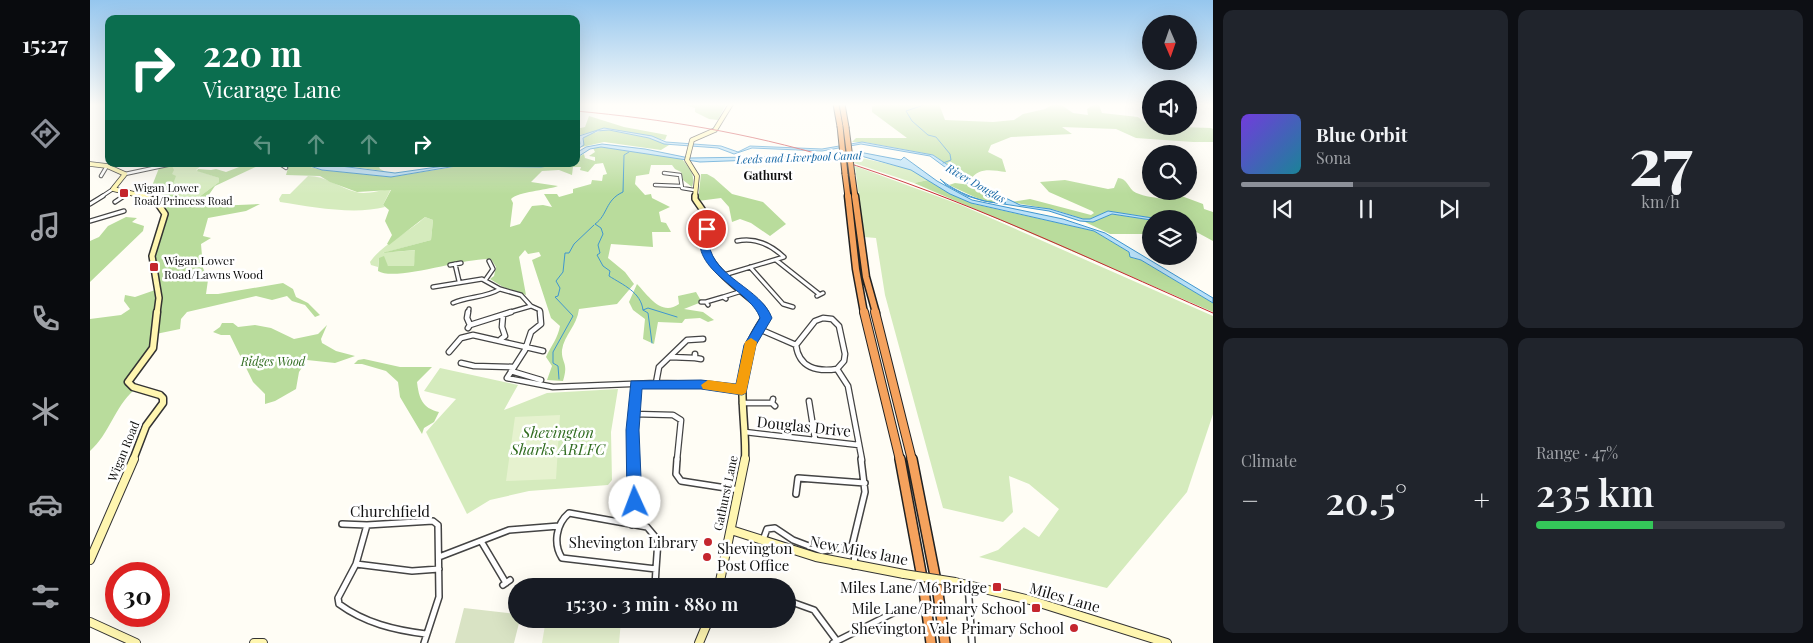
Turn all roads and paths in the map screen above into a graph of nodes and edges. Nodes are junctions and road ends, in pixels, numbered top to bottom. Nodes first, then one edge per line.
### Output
1 (704, 134) edge
2 (845, 134) edge
3 (90, 164) edge
4 (105, 166) edge
5 (106, 167) edge
6 (109, 167) edge
7 (158, 167) edge
8 (664, 173) dead end
9 (125, 174) junction
10 (848, 175) junction
11 (101, 176) dead end
12 (655, 185) dead end
13 (681, 186) junction
14 (113, 189) junction
15 (694, 190) junction
16 (129, 192) junction
17 (115, 202) dead end
18 (90, 204) edge
19 (124, 211) dead end
20 (90, 221) edge
21 (737, 241) dead end
22 (776, 260) junction
23 (489, 261) dead end
24 (462, 263) dead end
25 (455, 264) junction
26 (450, 265) dead end
27 (750, 267) junction
28 (724, 275) junction
29 (486, 280) junction
30 (460, 281) junction
31 (433, 287) dead end
32 (500, 289) junction
33 (742, 291) junction
34 (820, 295) dead end
35 (453, 303) dead end
36 (705, 303) dead end
37 (531, 306) junction
38 (792, 307) dead end
39 (469, 310) dead end
40 (503, 316) junction
41 (759, 329) junction
42 (468, 330) junction
43 (501, 339) junction
44 (703, 339) dead end
45 (796, 345) junction
46 (526, 347) junction
47 (543, 351) dead end
48 (449, 352) dead end
49 (670, 357) junction
50 (701, 359) dead end
51 (461, 363) dead end
52 (512, 369) junction
53 (837, 369) junction
54 (541, 380) dead end
55 (656, 383) junction
56 (636, 384) junction
57 (742, 390) junction
58 (809, 401) dead end
59 (742, 403) junction
60 (773, 403) dead end
61 (634, 414) junction
62 (745, 432) junction
63 (815, 440) junction
64 (859, 445) junction
65 (865, 483) junction
66 (739, 490) junction
67 (796, 494) dead end
68 (342, 524) dead end
69 (367, 525) junction
70 (632, 525) junction
71 (559, 526) junction
72 (731, 530) junction
73 (763, 540) junction
74 (481, 541) junction
75 (852, 546) junction
76 (439, 557) junction
77 (90, 560) edge
78 (356, 564) junction
79 (854, 566) junction
80 (439, 569) junction
81 (656, 569) junction
82 (655, 578) edge
83 (720, 578) edge
84 (954, 582) joint
85 (506, 583) dead end
86 (968, 584) junction
87 (796, 604) edge
88 (897, 611) dead end
89 (90, 622) edge
90 (705, 628) edge
91 (426, 634) junction
92 (845, 640) edge
93 (835, 642) edge
94 (136, 643) edge
95 (254, 643) edge
96 (263, 643) edge
97 (424, 643) edge
98 (699, 643) edge
99 (931, 643) edge
100 (945, 643) edge
101 (972, 643) edge
102 (1167, 643) edge

1 - 15 main road, Gathurst Lane
2 - 10 highway, bridge
3 - 4 main road
5 - 11 street
6 - 9 main road
7 - 9 street
8 - 13 street
9 - 14 main road
10 - 99 highway
10 - 100 highway
12 - 13 street
13 - 15 street
14 - 16 main road
14 - 18 street
15 - 28 main road, Gathurst Lane
16 - 17 street
16 - 77 main road, Wigan Road
19 - 20 street
21 - 22 street
22 - 27 street
22 - 34 street
23 - 29 street
24 - 25 street
25 - 26 street
25 - 30 street
27 - 28 street
27 - 38 street
28 - 33 main road, Gathurst Lane
29 - 30 street
29 - 32 street
30 - 31 street
32 - 35 street
32 - 37 street
33 - 36 street
33 - 41 main road, Gathurst Lane
37 - 40 street
37 - 46 street
39 - 42 street
40 - 42 street
40 - 43 street
41 - 45 street
41 - 57 main road, Gathurst Lane
42 - 43 street
42 - 48 street
43 - 46 street
44 - 49 street
45 - 53 street
45 - 53 street
46 - 47 street
46 - 52 street
49 - 50 street
49 - 55 street
51 - 52 street
52 - 54 street
52 - 56 street
53 - 64 street
55 - 56 street
55 - 57 street
56 - 61 street
57 - 59 main road, Gathurst Lane
58 - 63 street
59 - 60 street
59 - 62 main road, Gathurst Lane
61 - 66 street
61 - 70 street
62 - 63 street, Douglas Drive
62 - 66 main road, Gathurst Lane
63 - 64 street, Douglas Drive
64 - 65 street
65 - 67 street
65 - 75 street
66 - 72 main road, Gathurst Lane
68 - 69 street, Churchfield
69 - 76 street, Churchfield
69 - 78 street
70 - 71 street
70 - 81 street
71 - 74 street
71 - 81 street
72 - 73 main road, New Miles lane
72 - 83 main road, Gathurst Lane
73 - 75 street
73 - 79 main road, New Miles lane
74 - 76 street
74 - 85 street
75 - 79 street
76 - 80 street, Churchfield
78 - 80 street
78 - 91 street
79 - 84 main road, New Miles lane, bridge
80 - 91 street, Churchfield
81 - 82 street
84 - 86 main road, Miles Lane
86 - 101 street
86 - 102 main road, Miles Lane
87 - 93 street
88 - 92 street
89 - 94 main road
90 - 98 main road
91 - 97 street, Churchfield
92 - 93 street
95 - 96 main road

